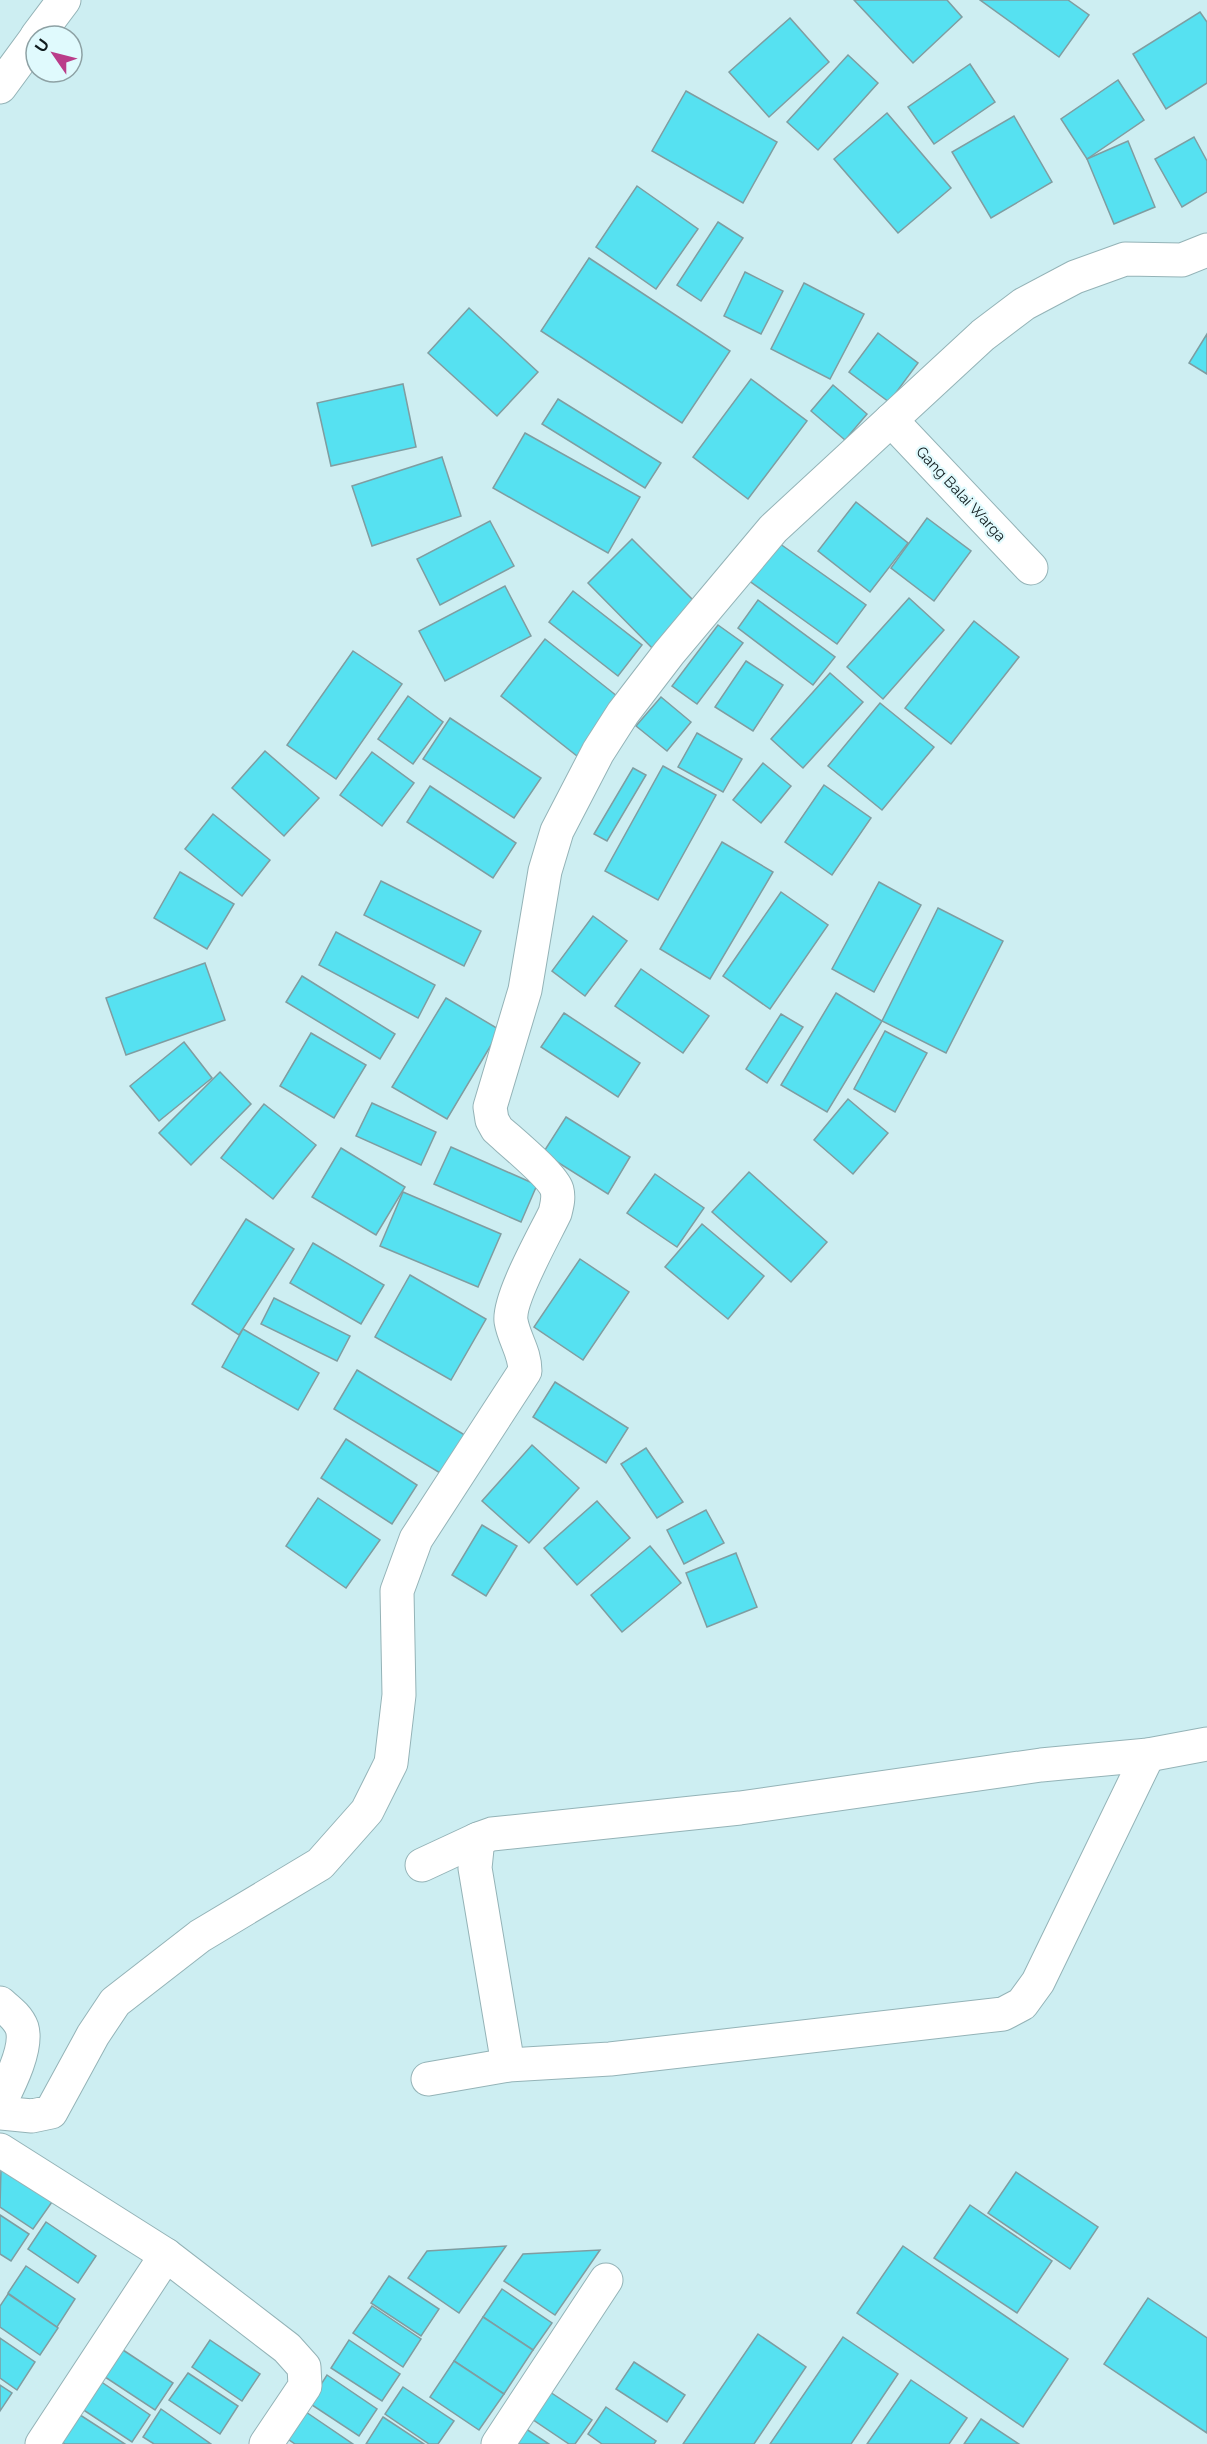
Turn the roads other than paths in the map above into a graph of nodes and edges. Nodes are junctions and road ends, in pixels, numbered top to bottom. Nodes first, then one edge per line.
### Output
1 (64, 0) edge
2 (46, 24) edge
3 (24, 55) edge
4 (0, 87) edge
5 (1199, 262) edge
6 (891, 420) junction
7 (1031, 568) dead end
8 (1207, 1744) edge
9 (1148, 1755) junction
10 (478, 1839) junction
11 (422, 1865) dead end
12 (0, 2003) edge
13 (508, 2065) junction
14 (428, 2079) dead end
15 (10, 2080) edge
16 (0, 2113) edge
17 (0, 2150) edge
18 (166, 2254) junction
19 (606, 2280) dead end
20 (42, 2444) edge
21 (266, 2444) edge
22 (498, 2444) edge

1 - 2 street
3 - 4 street
5 - 6 street
6 - 7 street, Gang Balai Warga
6 - 16 street
8 - 9 street
9 - 10 street
9 - 13 street
10 - 11 street
10 - 13 street
12 - 15 street
13 - 14 street
17 - 18 street
18 - 20 street
18 - 21 street
19 - 22 street

